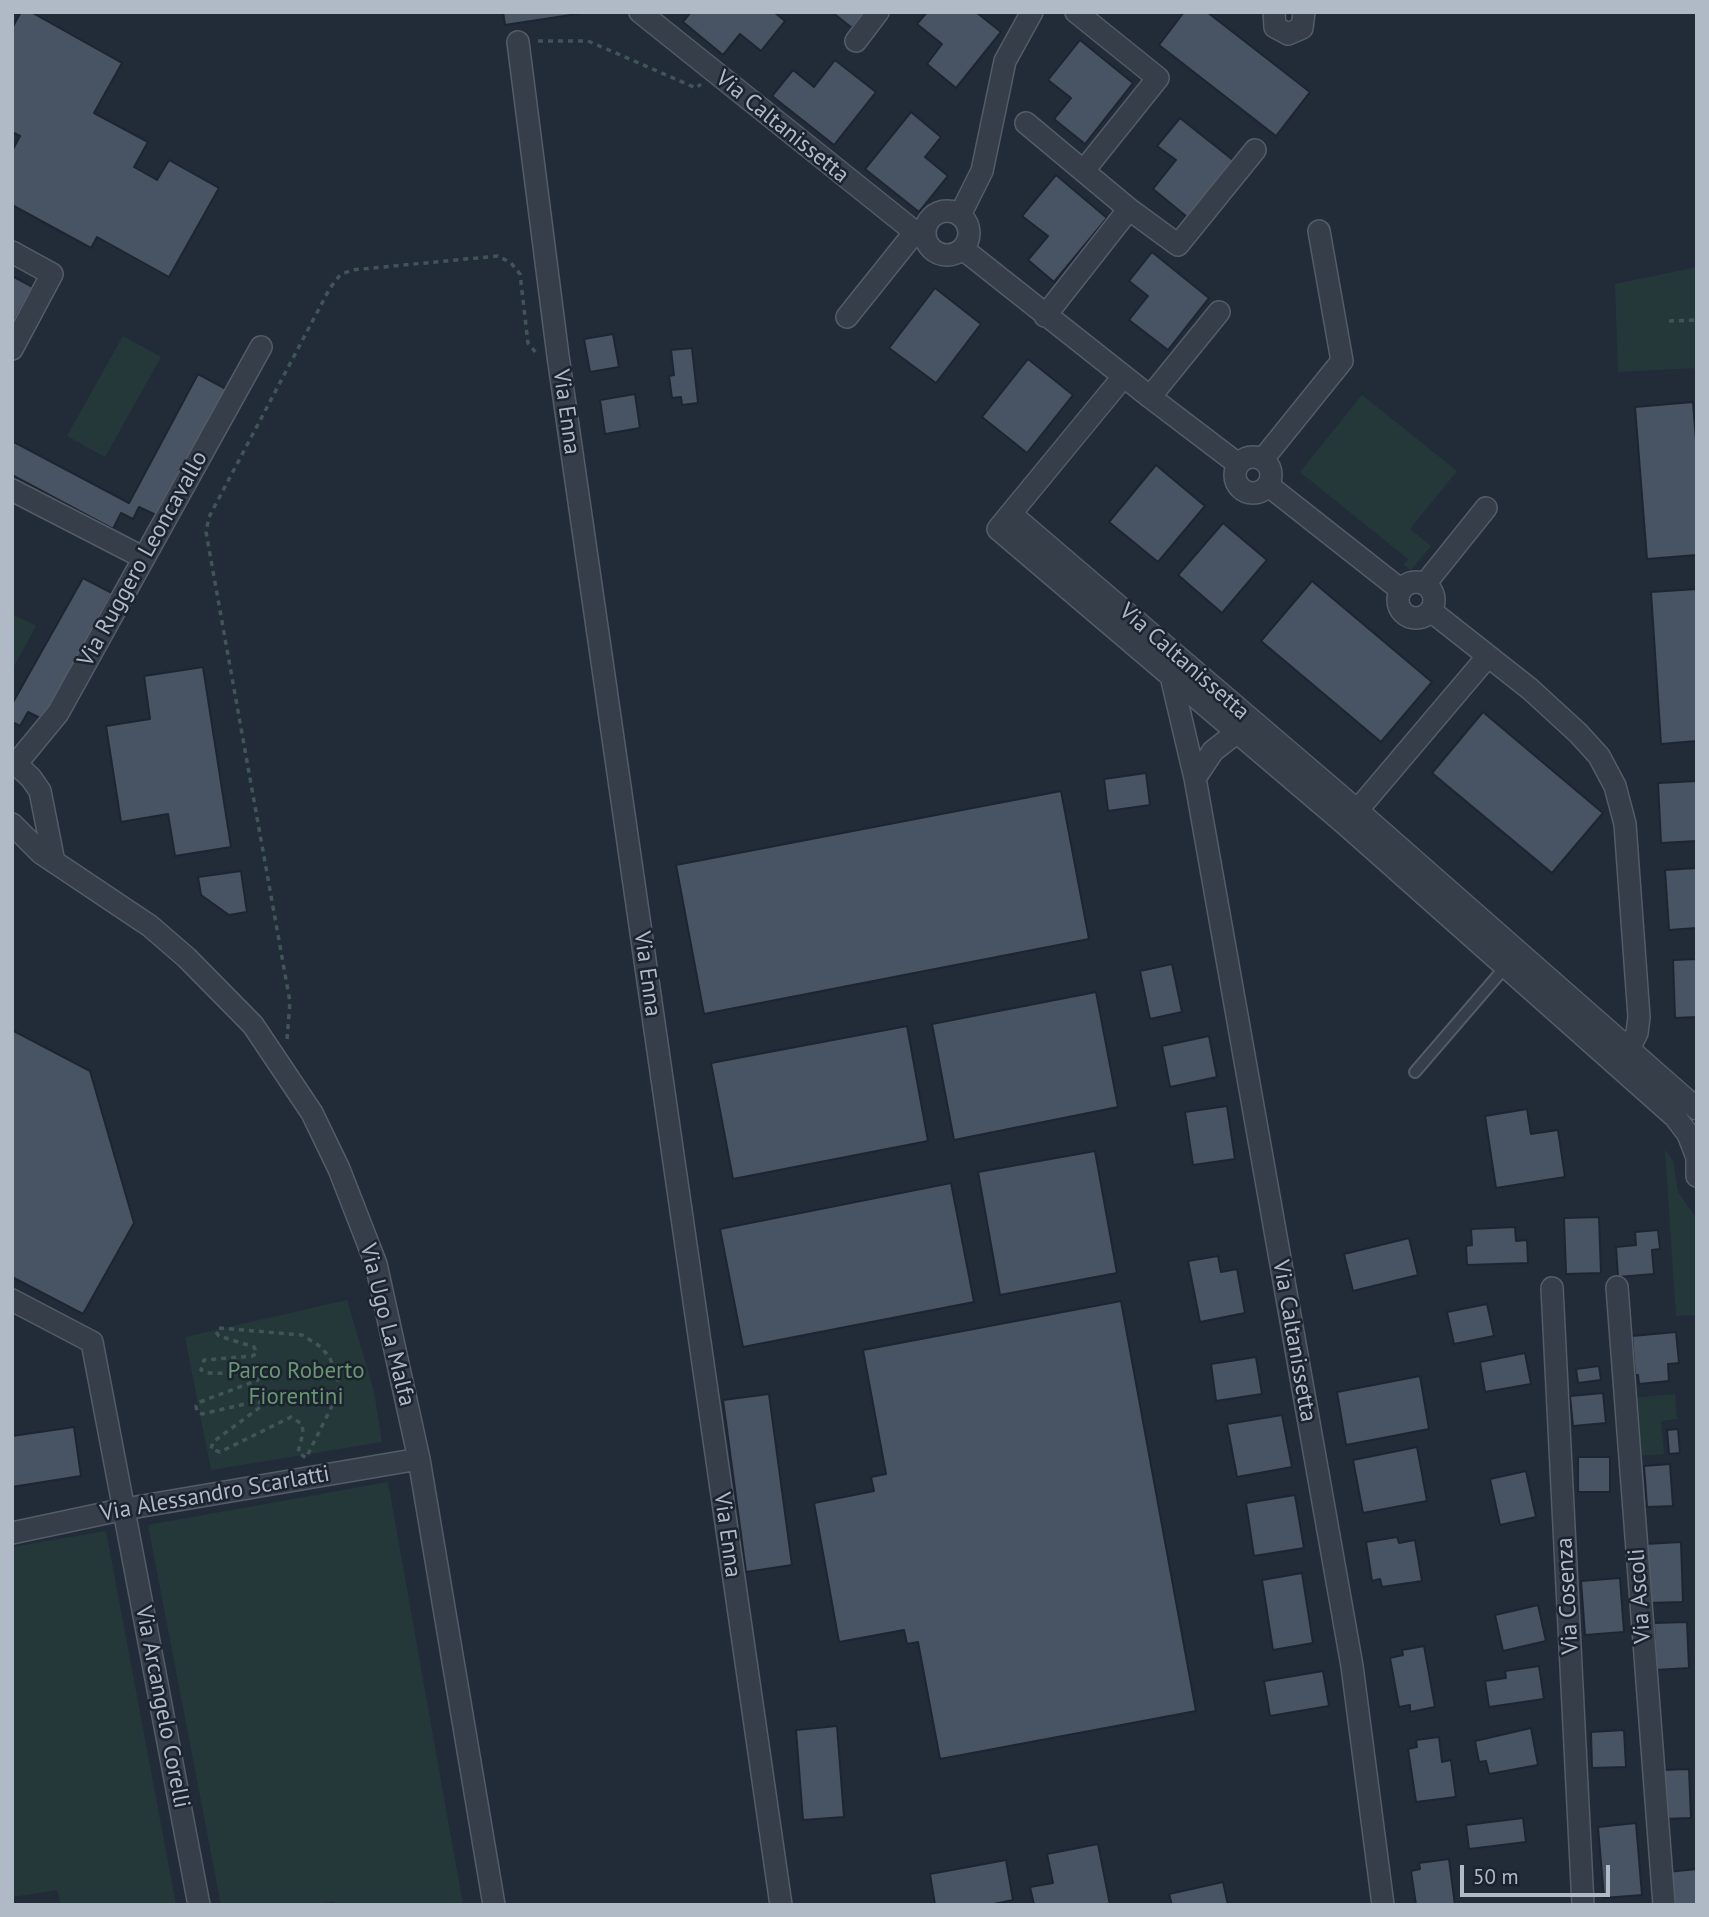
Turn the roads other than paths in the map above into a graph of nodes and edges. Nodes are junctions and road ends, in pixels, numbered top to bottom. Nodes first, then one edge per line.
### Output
1 (640, 12) edge
2 (878, 12) edge
3 (1032, 12) edge
4 (1076, 12) edge
5 (1274, 12) edge
6 (1304, 12) edge
7 (856, 41) dead end
8 (518, 42) road end
9 (1026, 123) dead end
10 (1255, 150) dead end
11 (1085, 169) junction
12 (1129, 209) junction
13 (960, 215) junction
14 (1319, 231) dead end
15 (920, 236) junction
16 (963, 249) junction
17 (12, 252) edge
18 (1219, 312) dead end
19 (1045, 316) junction
20 (847, 317) dead end
21 (261, 347) dead end
22 (12, 349) edge
23 (1123, 377) junction
24 (1150, 397) junction
25 (1263, 459) junction
26 (1238, 464) junction
27 (1269, 486) junction
28 (12, 490) edge
29 (1486, 508) dead end
30 (1004, 522) junction
31 (144, 558) junction
32 (1425, 584) junction
33 (1401, 590) junction
34 (1431, 611) junction
35 (1488, 656) junction
36 (1171, 676) junction
37 (1236, 733) junction
38 (14, 766) edge
39 (1195, 778) junction
40 (1351, 817) junction
41 (12, 824) edge
42 (13, 849) edge
43 (48, 857) junction
44 (1511, 960) junction
45 (1624, 1060) junction
46 (1415, 1072) dead end
47 (1697, 1109) edge
48 (1696, 1154) edge
49 (1697, 1176) edge
50 (1617, 1287) dead end
51 (1552, 1288) dead end
52 (12, 1300) edge
53 (419, 1459) junction
54 (125, 1509) junction
55 (12, 1533) edge
56 (199, 1905) edge
57 (494, 1905) edge
58 (781, 1905) edge
59 (1383, 1905) edge
60 (1583, 1905) edge
61 (1664, 1905) edge

1 - 15 street, Via Caltanissetta
2 - 7 street
3 - 13 street
4 - 11 street
5 - 6 street
8 - 58 street, Via Enna
9 - 11 street
10 - 12 street
11 - 12 street
12 - 19 street
13 - 15 street
13 - 16 street
14 - 25 street
15 - 16 street
15 - 20 street
16 - 19 street
17 - 22 street
18 - 24 street
19 - 23 street
21 - 31 street, Via Ruggero Leoncavallo
23 - 24 street
23 - 30 street
24 - 26 street
25 - 26 street
25 - 27 street
26 - 27 street
27 - 33 street
28 - 31 street
29 - 32 street
30 - 36 street, Via Caltanissetta
30 - 40 street, Via Caltanissetta
31 - 38 street, Via Ruggero Leoncavallo
32 - 33 street
32 - 34 street
33 - 34 street
34 - 35 street
35 - 40 street
35 - 45 street
36 - 37 street, Via Caltanissetta
36 - 39 street, Via Caltanissetta
37 - 39 street, Via Caltanissetta
37 - 40 street, Via Caltanissetta
38 - 43 street
39 - 59 street, Via Caltanissetta
40 - 44 street, Via Caltanissetta
41 - 43 street, Via Ugo La Malfa
42 - 43 street, Via Ugo La Malfa
43 - 53 street, Via Ugo La Malfa
44 - 45 street, Via Caltanissetta
44 - 46 lane
45 - 47 street, Via Caltanissetta
45 - 48 street, Via Caltanissetta
48 - 49 street
50 - 61 street, Via Ascoli
51 - 60 street, Via Cosenza
52 - 54 street, Via Arcangelo Corelli
53 - 54 street, Via Alessandro Scarlatti
53 - 57 street, Via Ugo La Malfa
54 - 55 street, Via Alessandro Scarlatti
54 - 56 street, Via Arcangelo Corelli

